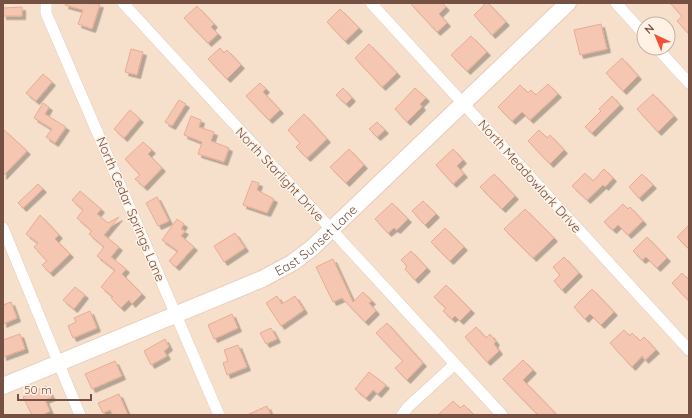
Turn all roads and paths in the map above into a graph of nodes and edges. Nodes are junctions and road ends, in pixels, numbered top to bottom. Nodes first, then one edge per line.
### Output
1 (46, 3) edge
2 (123, 3) edge
3 (371, 3) edge
4 (568, 3) edge
5 (616, 3) edge
6 (636, 25) edge
7 (664, 56) edge
8 (689, 83) edge
9 (464, 103) junction
10 (3, 228) edge
11 (332, 230) junction
12 (177, 314) junction
13 (689, 350) edge
14 (59, 363) junction
15 (455, 364) junction
16 (3, 386) edge
17 (80, 415) edge
18 (219, 415) edge
19 (402, 415) edge
20 (502, 415) edge

1 - 12 street, North Cedar Springs Lane
2 - 11 street, North Starlight Drive
3 - 9 street, North Meadowlark Drive
4 - 9 street, East Sunset Lane
5 - 6 street
7 - 8 street
9 - 11 street, East Sunset Lane
9 - 13 street, North Meadowlark Drive
10 - 14 street
11 - 12 street, East Sunset Lane
11 - 15 street, North Starlight Drive
12 - 14 street, East Sunset Lane
12 - 18 street, North Cedar Springs Lane
14 - 16 street, East Sunset Lane
14 - 17 street
15 - 19 street
15 - 20 street, North Starlight Drive

